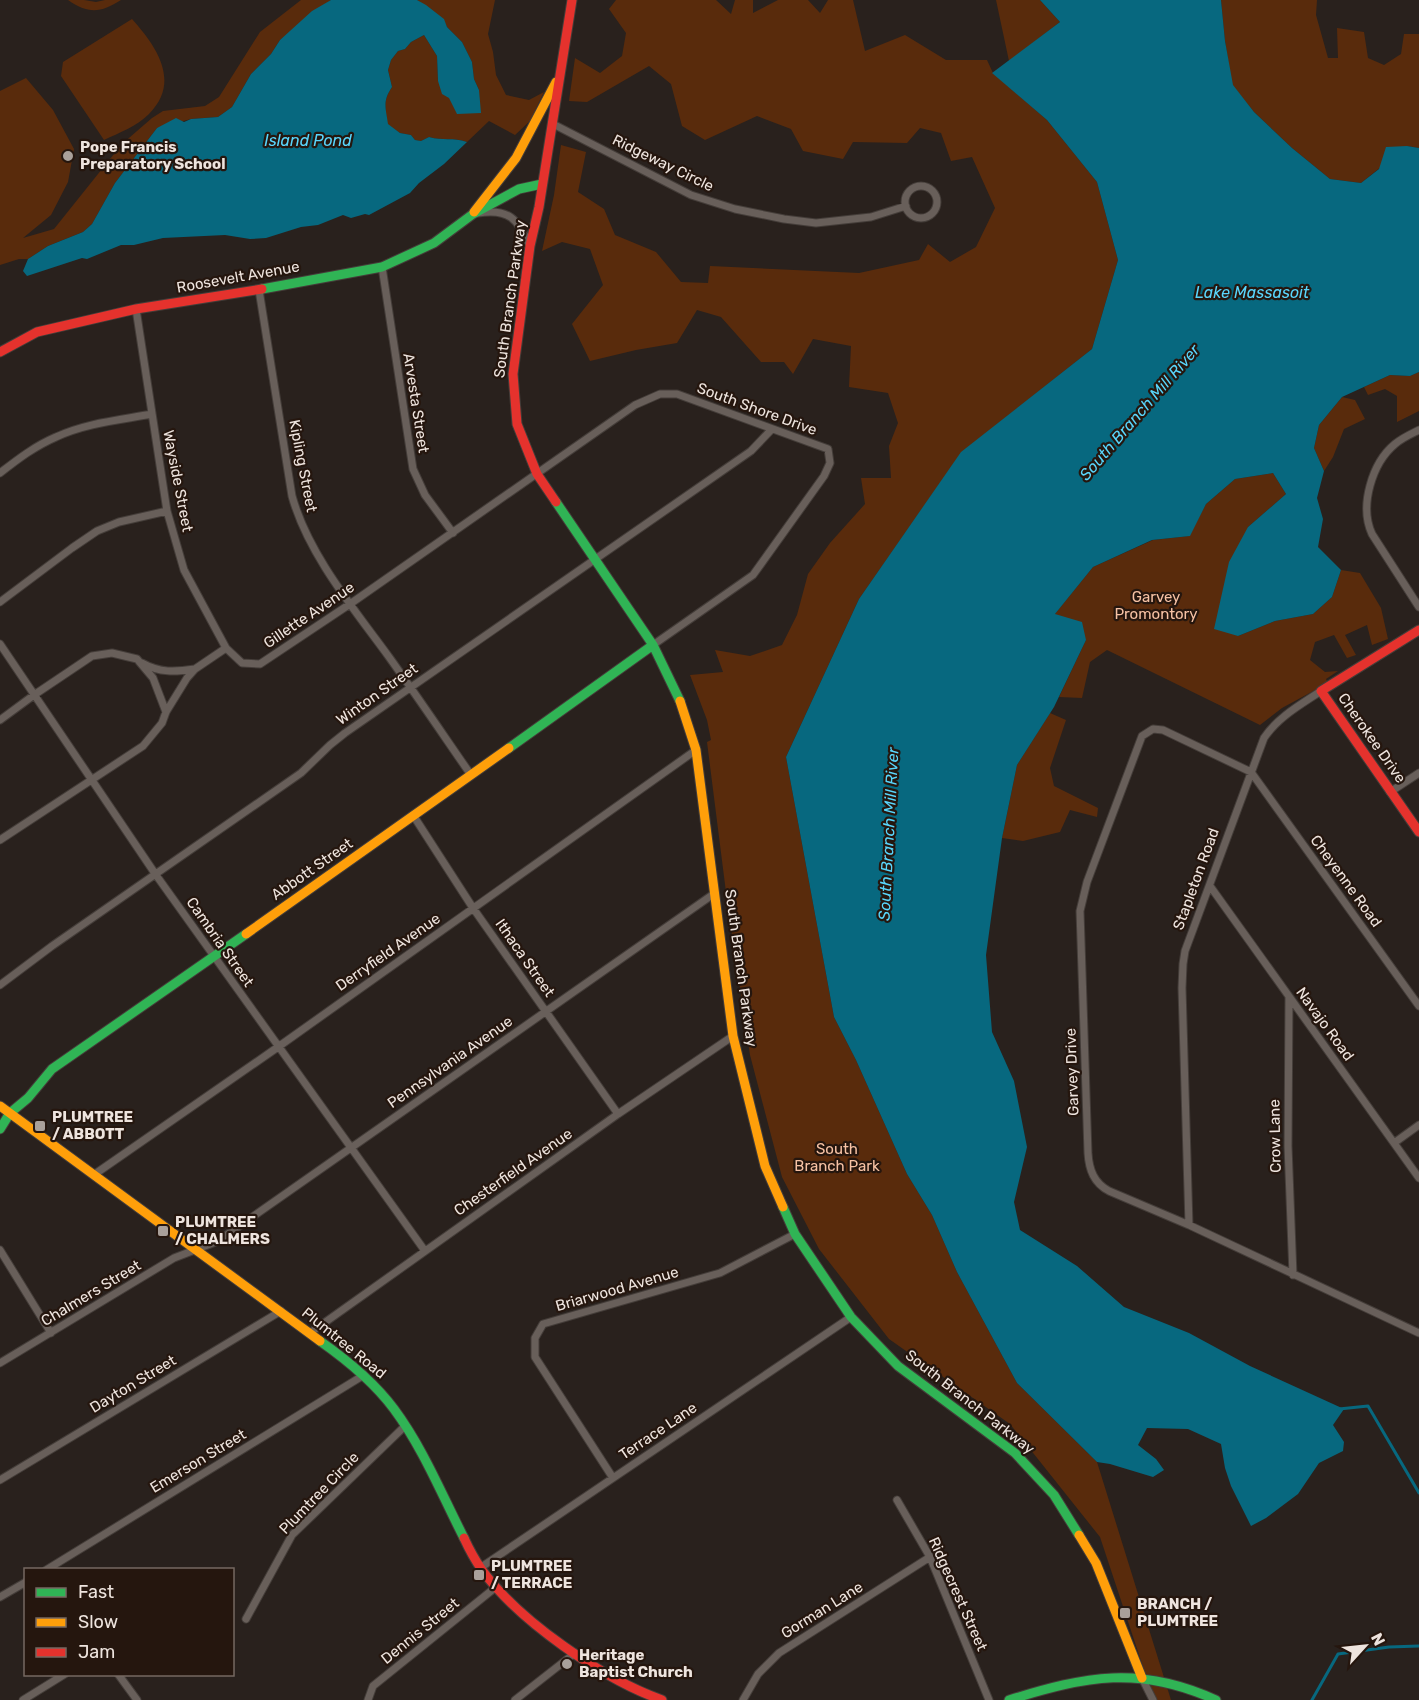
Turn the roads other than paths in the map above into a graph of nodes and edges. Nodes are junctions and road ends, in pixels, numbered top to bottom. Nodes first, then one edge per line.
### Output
1 (572, 0) edge
2 (561, 71) junction
3 (553, 124) junction
4 (542, 184) junction
5 (906, 206) junction
6 (473, 214) junction
7 (530, 246) junction
8 (381, 267) junction
9 (259, 290) junction
10 (136, 309) junction
11 (0, 352) edge
12 (152, 414) junction
13 (772, 429) junction
14 (1419, 430) edge
15 (0, 472) edge
16 (537, 474) junction
17 (167, 511) junction
18 (453, 533) junction
19 (594, 558) junction
20 (0, 602) edge
21 (350, 604) junction
22 (1419, 607) edge
23 (1419, 630) edge
24 (0, 644) edge
25 (653, 645) junction
26 (226, 648) junction
27 (137, 659) junction
28 (195, 669) junction
29 (411, 687) junction
30 (1321, 691) junction
31 (34, 695) junction
32 (166, 712) junction
33 (0, 720) edge
34 (696, 750) junction
35 (1251, 772) junction
36 (1419, 773) edge
37 (471, 775) junction
38 (91, 779) junction
39 (1390, 792) junction
40 (413, 816) junction
41 (1419, 832) edge
42 (0, 840) edge
43 (156, 875) junction
44 (1210, 886) junction
45 (715, 893) junction
46 (473, 908) junction
47 (213, 956) junction
48 (0, 985) edge
49 (1289, 997) junction
50 (1419, 1006) edge
51 (546, 1011) junction
52 (733, 1036) junction
53 (278, 1047) junction
54 (0, 1106) edge
55 (10, 1113) junction
56 (618, 1114) junction
57 (1419, 1125) edge
58 (0, 1129) edge
59 (1394, 1143) junction
60 (351, 1149) junction
61 (95, 1174) junction
62 (1419, 1178) edge
63 (1189, 1225) junction
64 (795, 1234) junction
65 (197, 1249) junction
66 (0, 1250) edge
67 (424, 1251) junction
68 (1293, 1275) junction
69 (281, 1311) junction
70 (851, 1317) junction
71 (51, 1333) junction
72 (310, 1333) junction
73 (1419, 1333) edge
74 (0, 1364) edge
75 (364, 1375) junction
76 (405, 1425) junction
77 (613, 1478) junction
78 (0, 1480) edge
79 (897, 1500) dead end
80 (930, 1557) junction
81 (48, 1568) edge
82 (480, 1568) junction
83 (24, 1583) edge
84 (496, 1587) junction
85 (0, 1598) edge
86 (246, 1619) dead end
87 (575, 1653) junction
88 (62, 1676) edge
89 (119, 1676) edge
90 (1142, 1678) junction
91 (23, 1700) edge
92 (137, 1700) edge
93 (368, 1700) edge
94 (515, 1700) edge
95 (662, 1700) edge
96 (743, 1700) edge
97 (989, 1700) edge
98 (1009, 1700) edge
99 (1153, 1700) edge
100 (1216, 1700) edge

1 - 2 street, Roosevelt Avenue
2 - 3 street, Roosevelt Avenue
2 - 6 street, Roosevelt Avenue
3 - 4 street, Roosevelt Avenue
3 - 5 street, Ridgeway Circle
4 - 6 street, Roosevelt Avenue
4 - 7 street, South Branch Parkway
5 - 5 street
6 - 7 street
6 - 8 street, Roosevelt Avenue
7 - 16 street, South Branch Parkway
8 - 9 street, Roosevelt Avenue
8 - 18 street, Arvesta Street
9 - 10 street, Roosevelt Avenue
9 - 21 street, Kipling Street
10 - 11 street, Roosevelt Avenue
10 - 12 street, Wayside Street
12 - 15 street
12 - 17 street, Wayside Street
13 - 16 street, South Shore Drive
13 - 19 street, Winton Street
13 - 25 street, South Shore Drive
14 - 22 street
16 - 18 street, Gillette Avenue
16 - 19 street, South Branch Parkway
17 - 20 street
17 - 26 street, Wayside Street
18 - 21 street, Gillette Avenue
19 - 25 street, South Branch Parkway
19 - 29 street, Winton Street
21 - 26 street, Gillette Avenue
21 - 29 street, Kipling Street
23 - 30 street, Stapleton Road
24 - 31 street, Cambria Street
25 - 34 street, South Branch Parkway
25 - 37 street, Abbott Street
26 - 28 street
27 - 28 street
27 - 31 street
27 - 32 street
28 - 32 street
29 - 37 street, Kipling Street
29 - 43 street, Winton Street
30 - 35 street, Stapleton Road
30 - 39 street, Cherokee Drive
31 - 33 street
31 - 38 street, Cambria Street
32 - 38 street
34 - 45 street, South Branch Parkway
34 - 46 street, Derryfield Avenue
35 - 44 street, Stapleton Road
35 - 50 street, Cheyenne Road
35 - 63 street, Garvey Drive
36 - 39 street
37 - 40 street, Abbott Street
38 - 42 street
38 - 43 street, Cambria Street
39 - 41 street, Cherokee Drive
40 - 46 street, Ithaca Street
40 - 47 street, Abbott Street
43 - 47 street, Cambria Street
43 - 48 street, Winton Street
44 - 49 street, Navajo Road
44 - 63 street, Stapleton Road
45 - 51 street, Pennsylvania Avenue
45 - 52 street, South Branch Parkway
46 - 51 street, Ithaca Street
46 - 53 street, Derryfield Avenue
47 - 53 street, Cambria Street
47 - 55 street, Abbott Street
49 - 59 street, Navajo Road
49 - 68 street, Crow Lane
51 - 56 street, Ithaca Street
51 - 60 street, Pennsylvania Avenue
52 - 56 street, Chesterfield Avenue
52 - 64 street, South Branch Parkway
53 - 60 street, Cambria Street
53 - 61 street, Derryfield Avenue
54 - 55 street, Plumtree Road
55 - 58 street, Abbott Street
55 - 61 street, Plumtree Road
56 - 67 street, Chesterfield Avenue
57 - 59 street
59 - 62 street, Navajo Road
60 - 65 street, Pennsylvania Avenue
60 - 67 street, Cambria Street
61 - 65 street, Plumtree Road
63 - 68 street, Garvey Drive
64 - 70 street, South Branch Parkway
64 - 77 street, Briarwood Avenue
65 - 69 street, Plumtree Road
65 - 71 street, Chalmers Street
66 - 71 street
67 - 72 street, Chesterfield Avenue
68 - 73 street, Garvey Drive
69 - 72 street, Plumtree Road
69 - 78 street, Dayton Street
70 - 77 street, Terrace Lane
70 - 90 street, South Branch Parkway
71 - 74 street, Chalmers Street
72 - 75 street, Plumtree Road
75 - 76 street, Plumtree Road
75 - 81 street, Emerson Street
76 - 82 street, Plumtree Road
76 - 86 street, Plumtree Circle
77 - 82 street, Terrace Lane
79 - 80 street, Ridgecrest Street
80 - 96 street, Gorman Lane
80 - 97 street, Ridgecrest Street
82 - 84 street, Plumtree Road
83 - 85 street
84 - 87 street, Plumtree Road
84 - 93 street, Dennis Street
87 - 94 street
87 - 95 street, Plumtree Road
88 - 91 street
89 - 92 street
90 - 98 street
90 - 99 street, South Branch Parkway
90 - 100 street

